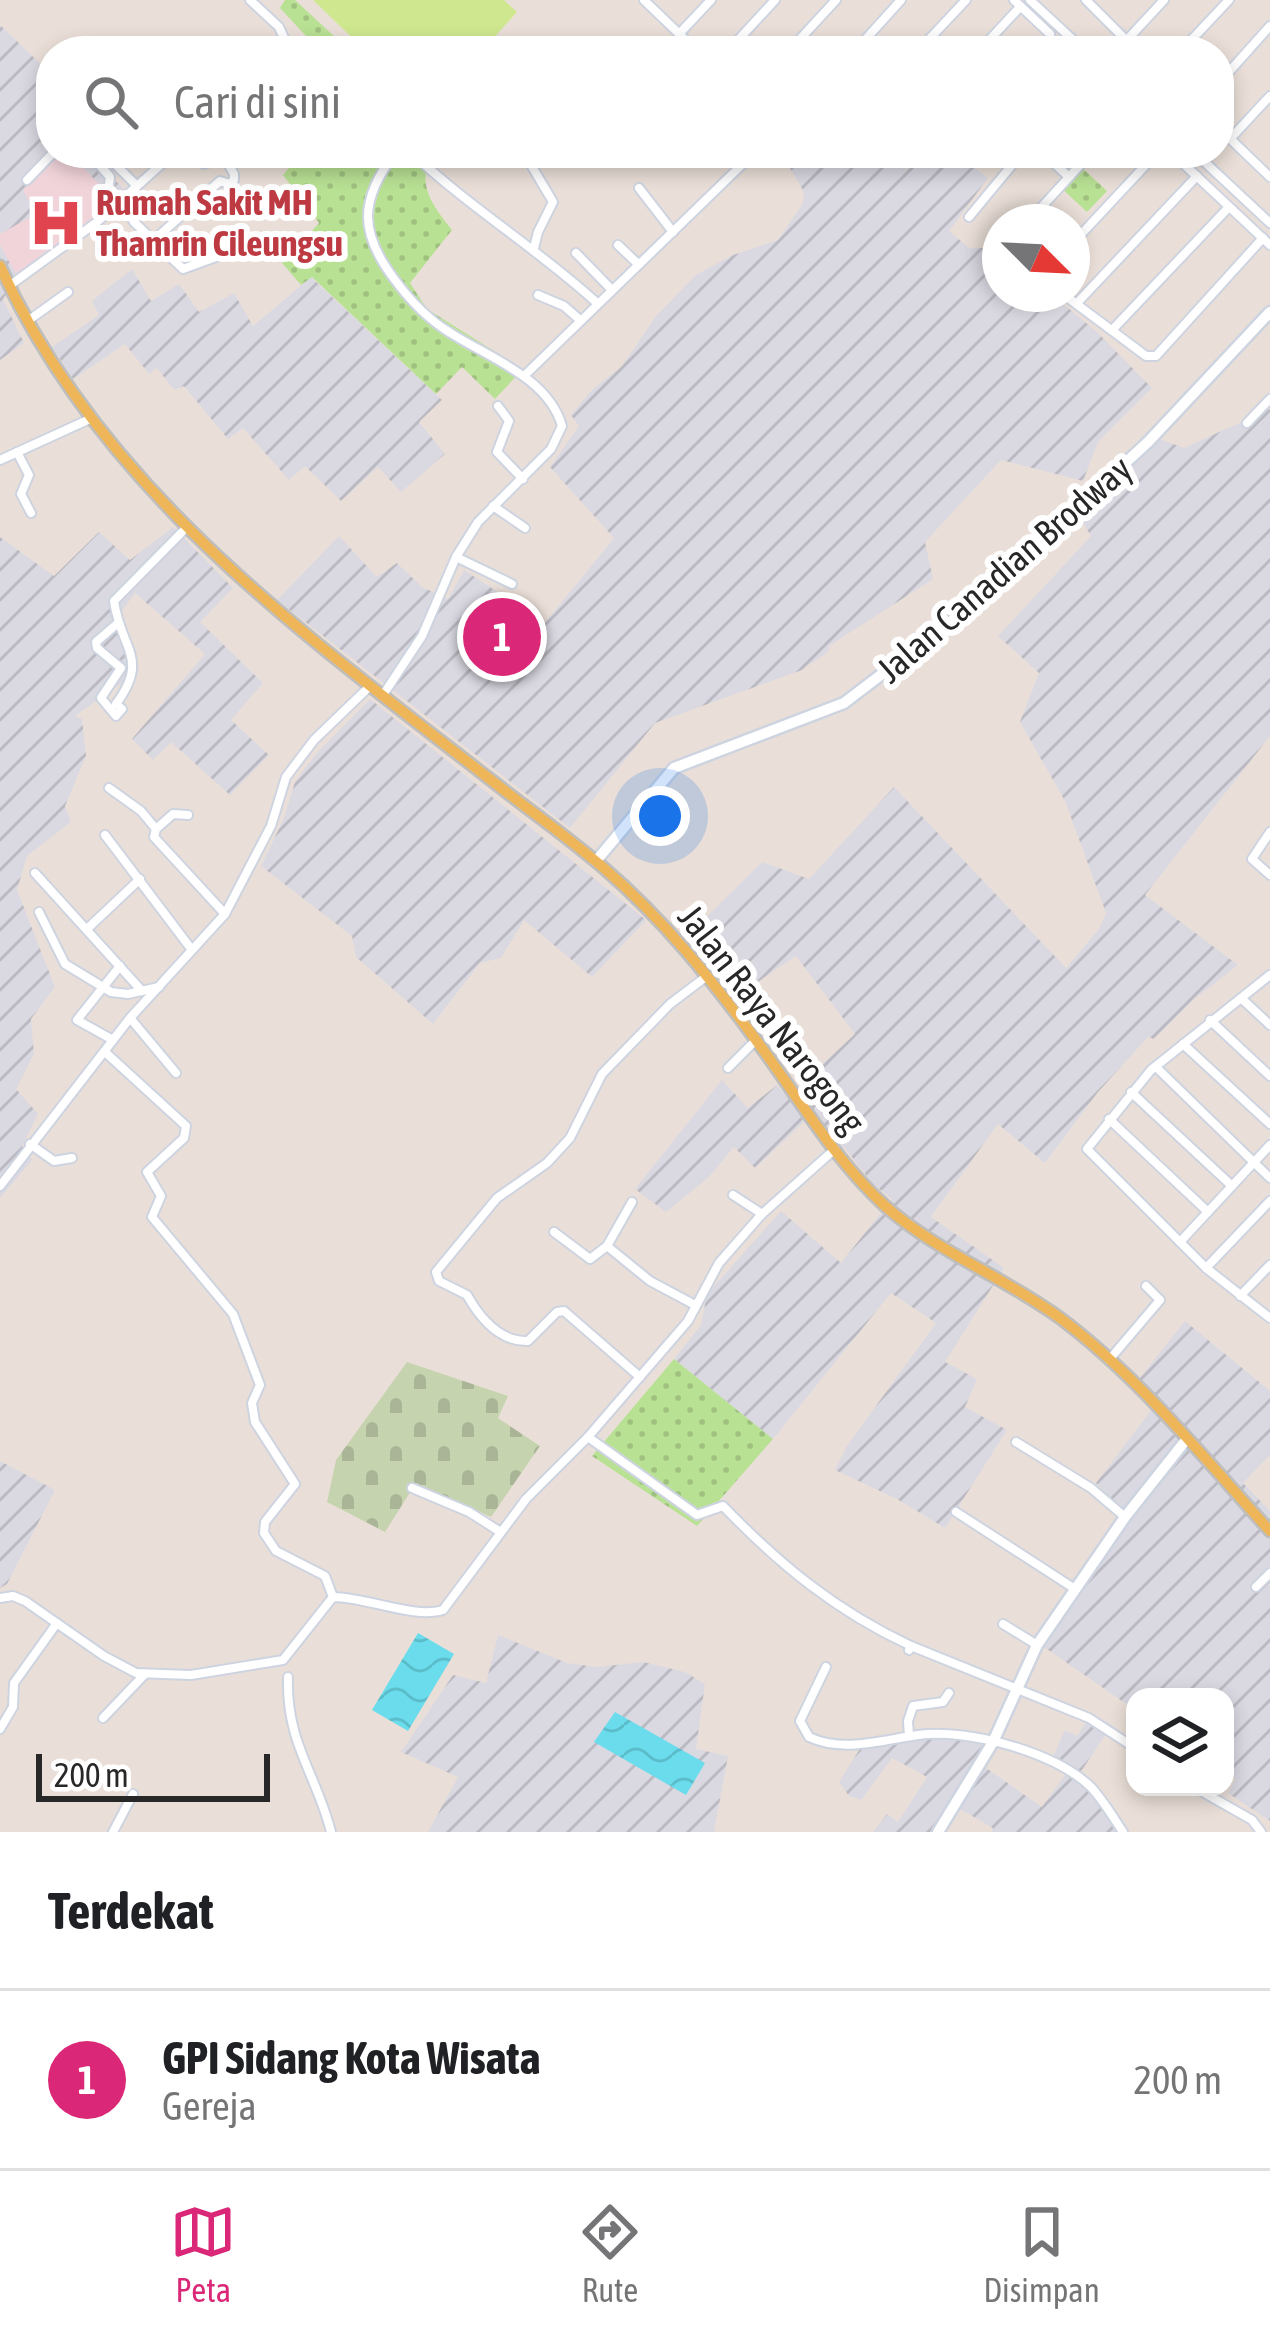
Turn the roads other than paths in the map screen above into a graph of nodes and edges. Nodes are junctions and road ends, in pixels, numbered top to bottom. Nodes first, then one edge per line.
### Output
1 (250, 0) edge
2 (645, 0) edge
3 (711, 0) edge
4 (776, 0) edge
5 (836, 0) edge
6 (902, 0) edge
7 (966, 0) edge
8 (1030, 0) edge
9 (1086, 0) edge
10 (1103, 0) edge
11 (1164, 0) edge
12 (1228, 0) edge
13 (1017, 4) edge
14 (1095, 9) junction
15 (1270, 26) edge
16 (679, 34) joint
17 (283, 36) edge
18 (742, 36) edge
19 (803, 36) edge
20 (869, 36) edge
21 (932, 36) edge
22 (991, 36) edge
23 (1050, 36) edge
24 (1069, 36) edge
25 (1121, 36) edge
26 (1131, 36) edge
27 (1195, 36) edge
28 (1234, 66) edge
29 (1270, 96) edge
30 (1234, 135) edge
31 (1234, 142) edge
32 (39, 168) edge
33 (102, 168) edge
34 (118, 168) edge
35 (160, 168) edge
36 (232, 168) edge
37 (385, 168) edge
38 (430, 168) edge
39 (533, 168) edge
40 (737, 168) edge
41 (1010, 168) edge
42 (1059, 168) edge
43 (1077, 168) edge
44 (1143, 168) edge
45 (1188, 168) edge
46 (1211, 168) edge
47 (1268, 172) edge
48 (1197, 176) junction
49 (1069, 177) junction
50 (28, 180) dead end
51 (137, 186) junction
52 (639, 188) dead end
53 (119, 203) junction
54 (1044, 204) edge
55 (1229, 207) junction
56 (969, 217) dead end
57 (1270, 223) edge
58 (1090, 225) edge
59 (673, 232) junction
60 (154, 240) junction
61 (1267, 241) edge
62 (618, 245) dead end
63 (535, 248) junction
64 (576, 253) dead end
65 (216, 257) dead end
66 (637, 263) junction
67 (0, 266) edge
68 (9, 286) junction
69 (611, 289) junction
70 (1090, 289) edge
71 (68, 292) dead end
72 (538, 295) dead end
73 (597, 303) junction
74 (1090, 311) edge
75 (1270, 313) edge
76 (580, 320) junction
77 (28, 321) junction
78 (1114, 328) junction
79 (524, 376) junction
80 (1270, 399) edge
81 (498, 406) dead end
82 (92, 418) junction
83 (1247, 423) dead end
84 (16, 452) junction
85 (0, 460) edge
86 (523, 479) junction
87 (493, 506) junction
88 (31, 513) dead end
89 (186, 528) junction
90 (525, 528) dead end
91 (456, 557) junction
92 (512, 584) dead end
93 (118, 623) junction
94 (371, 685) junction
95 (383, 695) junction
96 (109, 788) dead end
97 (188, 815) dead end
98 (156, 829) junction
99 (104, 835) dead end
100 (1269, 836) edge
101 (596, 861) junction
102 (35, 873) dead end
103 (1270, 875) edge
104 (140, 879) junction
105 (39, 912) dead end
106 (225, 914) junction
107 (87, 929) junction
108 (192, 950) junction
109 (120, 966) junction
110 (1270, 975) edge
111 (707, 976) junction
112 (101, 987) junction
113 (160, 987) junction
114 (142, 992) junction
115 (1241, 998) junction
116 (130, 1018) junction
117 (1210, 1020) junction
118 (1270, 1025) edge
119 (112, 1040) junction
120 (756, 1040) junction
121 (1183, 1043) junction
122 (106, 1052) junction
123 (1156, 1067) junction
124 (728, 1068) dead end
125 (176, 1073) dead end
126 (1270, 1076) edge
127 (1131, 1092) junction
128 (1109, 1119) junction
129 (1270, 1124) edge
130 (30, 1144) junction
131 (1270, 1145) edge
132 (836, 1148) junction
133 (72, 1158) dead end
134 (1254, 1162) junction
135 (1270, 1178) edge
136 (0, 1186) edge
137 (1232, 1186) junction
138 (734, 1195) dead end
139 (1270, 1201) edge
140 (632, 1202) dead end
141 (1208, 1212) junction
142 (762, 1214) junction
143 (554, 1232) dead end
144 (1180, 1242) junction
145 (608, 1246) junction
146 (1270, 1264) edge
147 (1206, 1268) junction
148 (1146, 1286) dead end
149 (1240, 1296) junction
150 (695, 1305) junction
151 (1270, 1318) edge
152 (1109, 1360) junction
153 (640, 1377) junction
154 (588, 1437) junction
155 (1186, 1440) junction
156 (1016, 1442) dead end
157 (412, 1488) dead end
158 (956, 1512) dead end
159 (1125, 1517) junction
160 (499, 1531) junction
161 (1270, 1531) edge
162 (1270, 1574) edge
163 (1256, 1587) dead end
164 (1075, 1589) junction
165 (333, 1597) junction
166 (0, 1598) edge
167 (57, 1623) junction
168 (1004, 1624) dead end
169 (1037, 1645) junction
170 (826, 1667) dead end
171 (146, 1673) junction
172 (288, 1677) dead end
173 (1017, 1687) junction
174 (949, 1693) dead end
175 (103, 1718) dead end
176 (0, 1729) edge
177 (909, 1736) junction
178 (993, 1742) junction
179 (1126, 1742) edge
180 (133, 1794) dead end
181 (1210, 1796) edge
182 (113, 1832) edge
183 (331, 1832) edge
184 (938, 1832) edge
185 (1123, 1832) edge
186 (1262, 1832) edge

1 - 17 street
2 - 16 street
3 - 16 street
4 - 18 street
5 - 19 street
6 - 20 street
7 - 21 street
8 - 24 street
9 - 14 street
10 - 14 street
11 - 26 street
12 - 27 street
13 - 22 street
13 - 23 street
14 - 25 street
15 - 28 street
29 - 30 street
31 - 47 street
32 - 50 street
33 - 53 street
34 - 51 street
35 - 51 street
36 - 60 street
37 - 79 street
38 - 63 street
39 - 63 street
40 - 59 street
41 - 56 street
42 - 49 street
43 - 49 street
44 - 58 street
45 - 48 street
46 - 57 street
48 - 55 street
48 - 70 street
49 - 54 street
51 - 53 street
52 - 59 street
53 - 60 street
53 - 68 street
55 - 61 street
55 - 78 street
59 - 66 street
60 - 65 street
61 - 78 street
62 - 66 street
63 - 73 street
64 - 69 street
66 - 69 street
67 - 68 main road, Jalan Raya Narogong
68 - 77 main road, Jalan Raya Narogong
69 - 73 street
71 - 77 street
72 - 76 street
73 - 76 street
74 - 78 street
75 - 101 street, Jalan Canadian Brodway
76 - 79 street
77 - 82 main road, Jalan Raya Narogong
79 - 86 street
80 - 83 street
81 - 86 street
82 - 84 street
82 - 89 main road, Jalan Raya Narogong
84 - 85 street
84 - 88 street
86 - 87 street
87 - 90 street
87 - 91 street
89 - 93 street
89 - 94 main road, Jalan Raya Narogong
91 - 92 street
91 - 95 street
93 - 93 street
94 - 95 main road, Jalan Raya Narogong
94 - 106 street
95 - 101 main road, Jalan Raya Narogong
96 - 98 street
97 - 98 street
98 - 106 street
99 - 104 street
100 - 103 street
101 - 111 main road, Jalan Raya Narogong
102 - 107 street
104 - 107 street
104 - 108 street
105 - 112 street
106 - 108 street
107 - 109 street
108 - 113 street
109 - 112 street
109 - 114 street
110 - 115 street
111 - 120 main road, Jalan Raya Narogong
111 - 153 street
112 - 114 street
112 - 119 street
113 - 114 street
113 - 116 street
115 - 117 street
115 - 118 street
116 - 119 street
116 - 125 street
117 - 121 street
117 - 126 street
119 - 122 street
120 - 124 street
120 - 132 main road, Jalan Raya Narogong
121 - 123 street
121 - 129 street
122 - 130 street
122 - 165 street
123 - 127 street
123 - 134 street
127 - 128 street
127 - 137 street
128 - 141 street
128 - 144 street
130 - 133 street
130 - 136 street
131 - 134 street
132 - 142 street
132 - 152 main road, Jalan Raya Narogong
134 - 135 street
134 - 137 street
137 - 141 street
138 - 142 street
139 - 147 street
140 - 145 street
141 - 144 street
142 - 150 street
143 - 145 street
144 - 147 street
145 - 150 street
146 - 149 street
147 - 149 street
148 - 152 street
149 - 151 street
150 - 153 street
152 - 155 main road, Jalan Raya Narogong
153 - 154 street
154 - 160 street
154 - 173 street
155 - 159 street
155 - 161 main road, Jalan Raya Narogong
156 - 159 street
157 - 160 street
158 - 164 street
159 - 164 street
160 - 165 street
162 - 163 street
164 - 169 street
165 - 171 street
166 - 167 street
167 - 171 street
167 - 176 street
168 - 169 street
169 - 173 street
170 - 177 street
171 - 175 street
172 - 183 street
173 - 178 street
173 - 179 street
174 - 177 street
177 - 178 street
178 - 184 street
178 - 185 street
180 - 182 street
181 - 186 street

